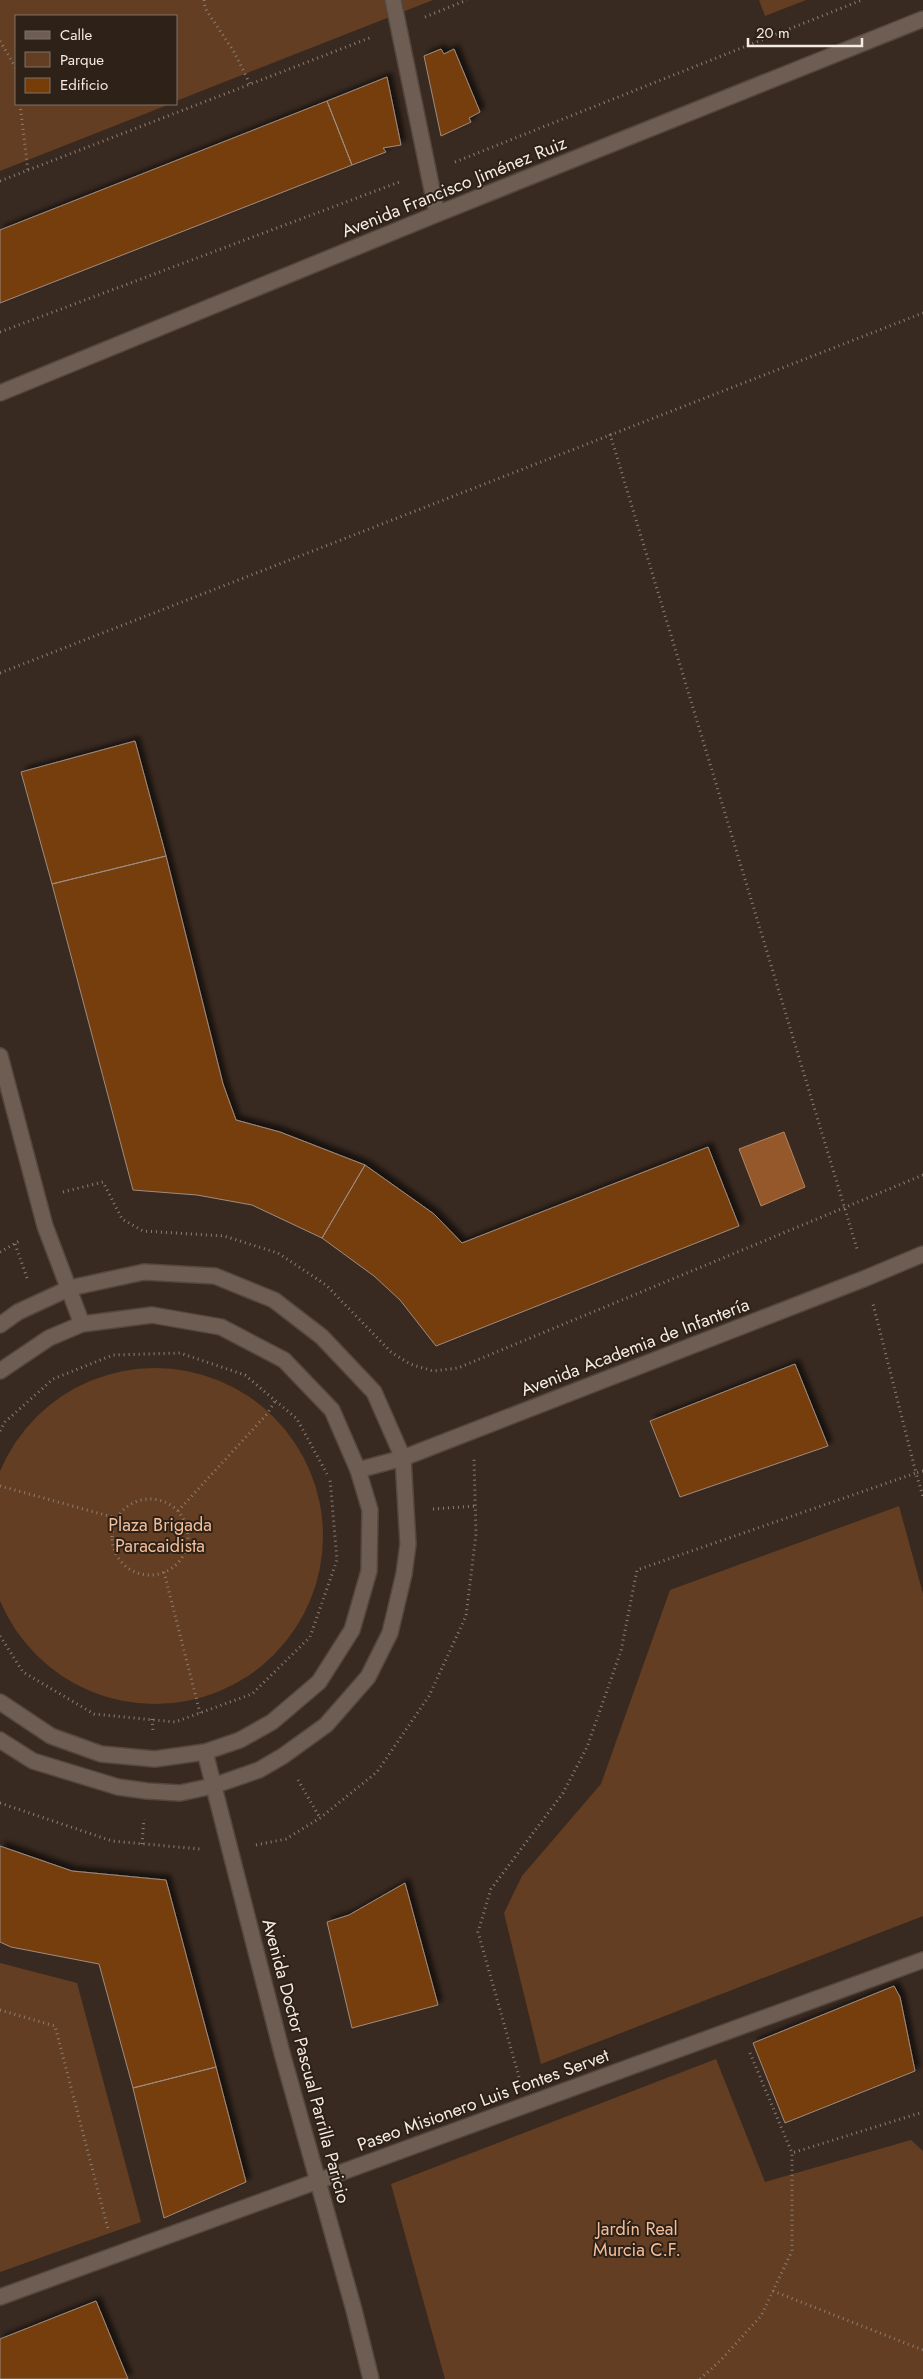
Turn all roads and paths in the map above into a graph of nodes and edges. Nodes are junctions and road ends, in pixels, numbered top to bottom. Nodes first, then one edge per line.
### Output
1 (204, 0) edge
2 (393, 0) edge
3 (467, 0) edge
4 (862, 0) edge
5 (923, 19) edge
6 (398, 27) junction
7 (0, 41) edge
8 (15, 66) edge
9 (250, 84) junction
10 (20, 105) edge
11 (28, 170) junction
12 (428, 172) junction
13 (0, 181) edge
14 (437, 214) junction
15 (923, 313) edge
16 (0, 332) edge
17 (0, 393) edge
18 (610, 434) junction
19 (0, 673) edge
20 (0, 1056) edge
21 (923, 1175) edge
22 (38, 1199) junction
23 (844, 1208) junction
24 (923, 1254) edge
25 (866, 1278) junction
26 (70, 1288) junction
27 (82, 1324) junction
28 (0, 1325) edge
29 (0, 1371) edge
30 (275, 1401) junction
31 (0, 1431) edge
32 (403, 1458) junction
33 (358, 1470) junction
34 (923, 1471) edge
35 (916, 1472) junction
36 (0, 1486) edge
37 (923, 1497) edge
38 (178, 1511) junction
39 (116, 1518) junction
40 (164, 1572) junction
41 (0, 1636) edge
42 (2, 1643) edge
43 (0, 1702) edge
44 (200, 1713) junction
45 (0, 1740) edge
46 (205, 1752) junction
47 (213, 1786) junction
48 (923, 1960) edge
49 (0, 2010) edge
50 (739, 2027) junction
51 (526, 2104) junction
52 (923, 2112) edge
53 (792, 2153) junction
54 (318, 2181) junction
55 (115, 2255) junction
56 (773, 2291) junction
57 (0, 2297) edge
58 (923, 2350) edge
59 (371, 2379) edge
60 (700, 2379) edge

1 - 9 path
2 - 6 street
3 - 6 path
4 - 12 path
5 - 14 street, Avenida Francisco Jiménez Ruiz
6 - 9 path
6 - 12 street
7 - 8 path
9 - 11 path
10 - 11 path
11 - 13 path
12 - 14 street
12 - 16 path
14 - 17 street, Avenida Francisco Jiménez Ruiz
15 - 18 path
18 - 19 path
18 - 23 path
20 - 22 street
21 - 23 path
22 - 23 path
22 - 26 street
23 - 25 path
24 - 25 street, Avenida Academia de Infantería
25 - 32 street, Avenida Academia de Infantería
25 - 35 path
26 - 27 street
26 - 28 street
26 - 32 street
27 - 29 street
27 - 33 street
30 - 31 path
30 - 38 path
30 - 44 path
32 - 33 street, Avenida Academia de Infantería
32 - 47 street
33 - 46 street
34 - 35 path
35 - 37 path
35 - 51 path
36 - 39 path
38 - 39 path
38 - 40 path
39 - 40 path
40 - 44 path
41 - 42 path
42 - 44 path
43 - 46 street
45 - 47 street
46 - 47 street, Avenida Doctor Pascual Parrilla Paricio
47 - 54 street, Avenida Doctor Pascual Parrilla Paricio
48 - 50 street, Paseo Misionero Luis Fontes Servet
49 - 55 path
50 - 51 street, Paseo Misionero Luis Fontes Servet
50 - 53 path
51 - 54 street, Paseo Misionero Luis Fontes Servet
52 - 53 path
53 - 56 path
54 - 55 street, Paseo Misionero Luis Fontes Servet
54 - 59 street, Avenida Doctor Pascual Parrilla Paricio
55 - 57 street, Paseo Misionero Luis Fontes Servet
56 - 58 path
56 - 60 path

